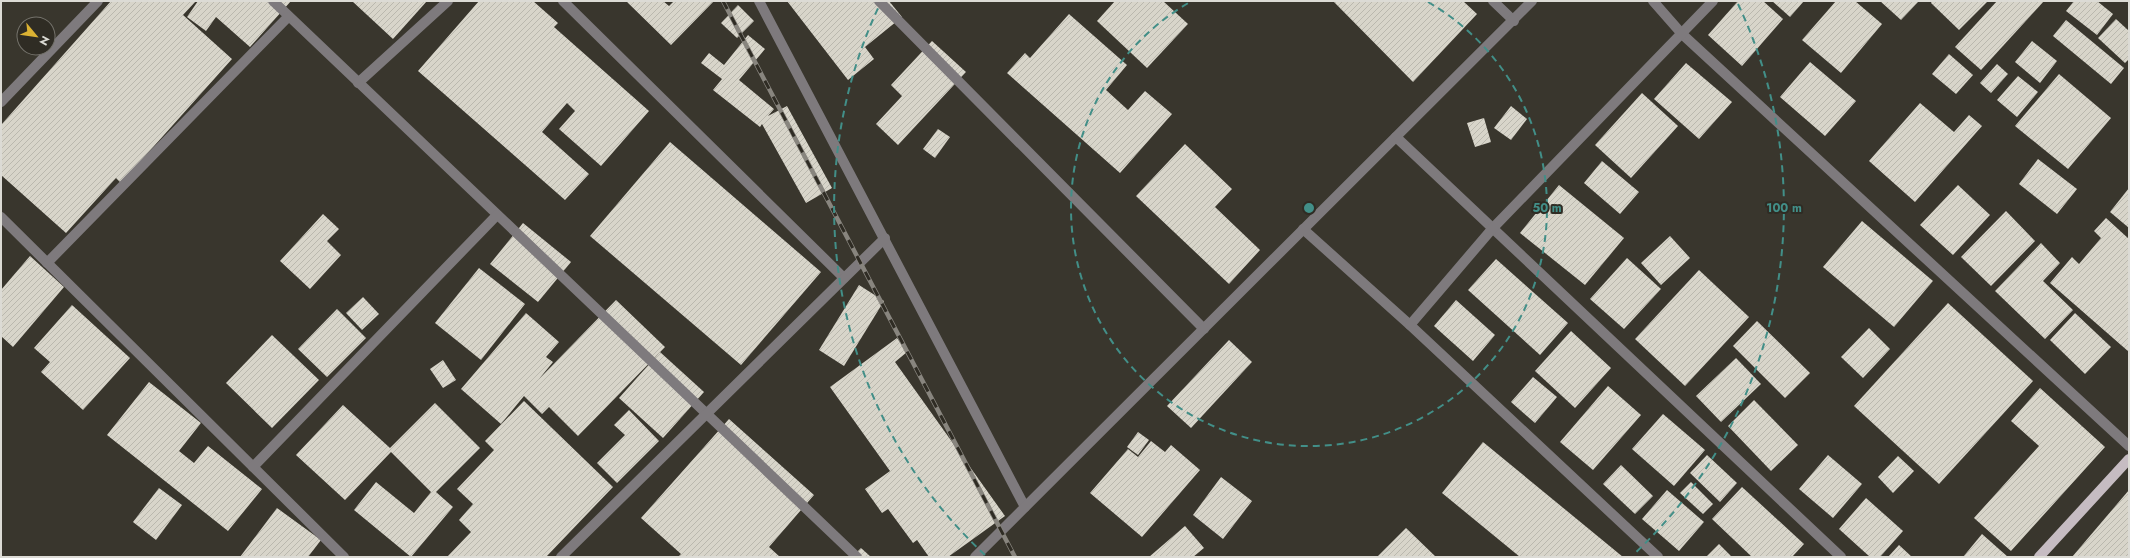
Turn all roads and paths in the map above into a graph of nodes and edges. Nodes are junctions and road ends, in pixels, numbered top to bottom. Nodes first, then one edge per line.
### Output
1 (98, 1) edge
2 (273, 1) edge
3 (448, 1) edge
4 (563, 1) edge
5 (759, 1) edge
6 (880, 1) edge
7 (1493, 1) edge
8 (1532, 1) edge
9 (1653, 1) edge
10 (1713, 1) edge
11 (288, 17) junction
12 (1514, 21) junction
13 (1682, 34) junction
14 (358, 83) junction
15 (1, 102) edge
16 (1396, 136) junction
17 (498, 215) junction
18 (1, 218) edge
19 (1303, 229) junction
20 (1492, 229) junction
21 (885, 238) junction
22 (47, 263) junction
23 (844, 278) junction
24 (1410, 325) junction
25 (1204, 329) junction
26 (707, 413) junction
27 (2129, 446) edge
28 (2129, 459) edge
29 (253, 467) junction
30 (1025, 507) junction
31 (344, 557) edge
32 (561, 557) edge
33 (857, 557) edge
34 (975, 557) edge
35 (1658, 557) edge
36 (1841, 557) edge
37 (2039, 557) edge

1 - 15 street
2 - 11 street
3 - 14 street
4 - 23 street
5 - 21 street
6 - 25 street
7 - 12 street
8 - 12 street
9 - 13 street
10 - 13 street
11 - 14 street
11 - 22 street
12 - 16 street
13 - 20 street
13 - 27 street
14 - 17 street
16 - 19 street
16 - 20 street
17 - 26 street
17 - 29 street
18 - 22 street
19 - 24 street
19 - 25 street
20 - 24 street
20 - 36 street
21 - 23 street
21 - 30 street
22 - 29 street
23 - 26 street
24 - 35 street
25 - 30 street
26 - 32 street
26 - 33 street
28 - 37 main road
29 - 31 street
30 - 34 street

